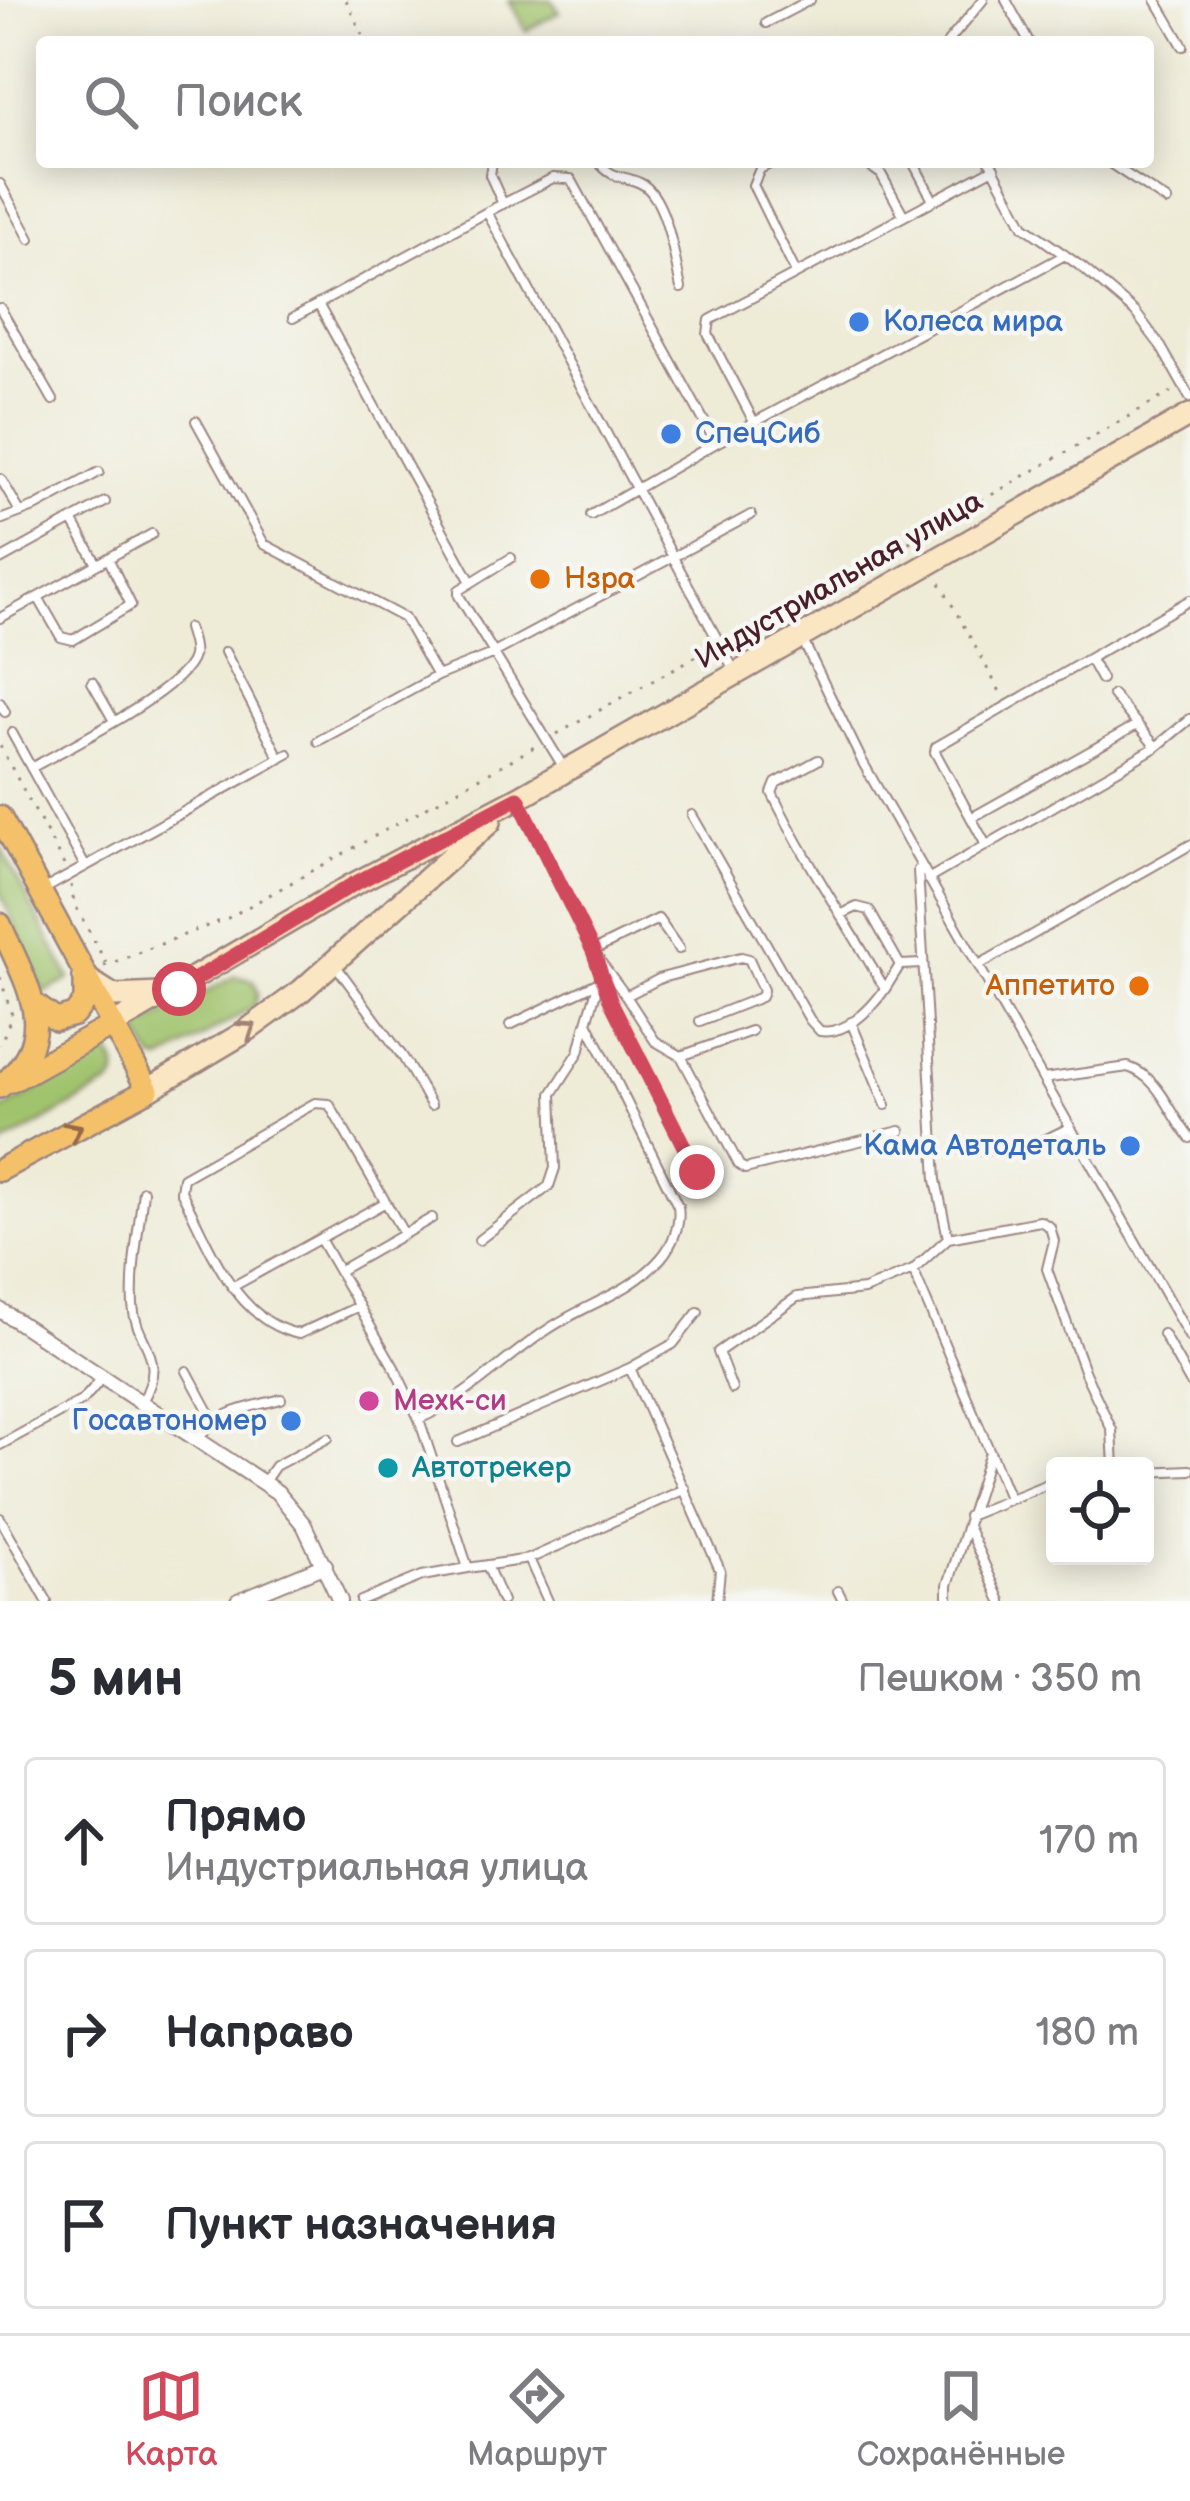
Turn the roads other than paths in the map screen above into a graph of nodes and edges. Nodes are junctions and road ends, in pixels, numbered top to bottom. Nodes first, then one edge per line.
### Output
1 (811, 0) edge
2 (1006, 0) edge
3 (1156, 0) edge
4 (979, 1) edge
5 (766, 23) dead end
6 (953, 36) edge
7 (1026, 36) edge
8 (1183, 46) dead end
9 (491, 168) edge
10 (603, 168) edge
11 (764, 168) edge
12 (872, 168) edge
13 (916, 168) edge
14 (987, 168) edge
15 (994, 168) edge
16 (1117, 168) edge
17 (0, 184) edge
18 (933, 200) junction
19 (1167, 201) dead end
20 (503, 204) junction
21 (487, 212) junction
22 (904, 216) junction
23 (30, 238) dead end
24 (1065, 254) junction
25 (796, 273) junction
26 (681, 288) dead end
27 (319, 304) junction
28 (0, 308) edge
29 (293, 318) dead end
30 (1190, 398) edge
31 (53, 400) dead end
32 (1190, 415) edge
33 (753, 420) junction
34 (196, 421) dead end
35 (716, 443) junction
36 (99, 472) dead end
37 (1, 479) edge
38 (639, 489) junction
39 (105, 502) dead end
40 (19, 510) junction
41 (751, 514) dead end
42 (591, 515) dead end
43 (0, 520) edge
44 (72, 520) junction
45 (152, 534) dead end
46 (674, 556) junction
47 (108, 558) junction
48 (511, 558) dead end
49 (0, 560) edge
50 (97, 564) junction
51 (470, 580) junction
52 (38, 597) junction
53 (1190, 600) edge
54 (0, 618) edge
55 (188, 628) dead end
56 (800, 636) junction
57 (225, 652) dead end
58 (492, 654) junction
59 (1090, 659) junction
60 (735, 674) junction
61 (437, 676) junction
62 (1101, 679) dead end
63 (92, 682) dead end
64 (1113, 695) dead end
65 (1190, 719) edge
66 (114, 721) junction
67 (1136, 726) junction
68 (12, 733) dead end
69 (318, 741) dead end
70 (1156, 747) junction
71 (818, 760) dead end
72 (32, 768) junction
73 (566, 771) junction
74 (518, 798) junction
75 (692, 814) dead end
76 (0, 818) edge
77 (971, 818) junction
78 (986, 845) junction
79 (1190, 845) edge
80 (918, 862) junction
81 (86, 866) junction
82 (928, 880) junction
83 (39, 891) junction
84 (842, 914) junction
85 (0, 924) edge
86 (679, 949) dead end
87 (593, 951) junction
88 (332, 959) junction
89 (923, 964) junction
90 (900, 965) junction
91 (979, 965) junction
92 (85, 977) junction
93 (600, 978) junction
94 (179, 989) junction
95 (885, 989) junction
96 (626, 996) junction
97 (34, 1004) junction
98 (700, 1021) dead end
99 (587, 1022) junction
100 (850, 1022) junction
101 (510, 1025) dead end
102 (111, 1026) junction
103 (751, 1031) dead end
104 (681, 1056) junction
105 (1043, 1079) junction
106 (0, 1087) edge
107 (148, 1090) junction
108 (431, 1105) dead end
109 (886, 1105) dead end
110 (1069, 1127) junction
111 (900, 1131) dead end
112 (1190, 1138) edge
113 (963, 1151) dead end
114 (0, 1170) edge
115 (697, 1172) dead end
116 (142, 1191) dead end
117 (386, 1202) junction
118 (432, 1219) dead end
119 (404, 1234) junction
120 (948, 1238) junction
121 (320, 1239) junction
122 (479, 1240) dead end
123 (914, 1270) junction
124 (339, 1271) junction
125 (232, 1287) junction
126 (359, 1306) junction
127 (0, 1310) edge
128 (698, 1312) dead end
129 (1163, 1334) dead end
130 (1190, 1338) edge
131 (630, 1368) junction
132 (188, 1371) dead end
133 (103, 1376) junction
134 (1190, 1382) edge
135 (732, 1389) dead end
136 (281, 1399) dead end
137 (142, 1402) junction
138 (419, 1419) junction
139 (214, 1421) junction
140 (328, 1438) dead end
141 (198, 1439) junction
142 (458, 1442) dead end
143 (0, 1445) edge
144 (990, 1452) junction
145 (1114, 1457) edge
146 (1190, 1470) edge
147 (1154, 1472) edge
148 (264, 1482) junction
149 (1046, 1484) edge
150 (685, 1490) junction
151 (1010, 1498) junction
152 (0, 1518) edge
153 (967, 1520) junction
154 (529, 1558) junction
155 (325, 1565) junction
156 (487, 1565) junction
157 (468, 1568) junction
158 (47, 1601) edge
159 (238, 1601) edge
160 (340, 1601) edge
161 (361, 1601) edge
162 (502, 1601) edge
163 (548, 1601) edge
164 (717, 1601) edge
165 (948, 1601) edge
166 (1001, 1601) edge

1 - 5 lane
2 - 7 lane
3 - 8 lane
4 - 6 lane
9 - 20 lane
10 - 26 lane
11 - 25 lane
12 - 22 lane
13 - 18 lane
14 - 18 lane
15 - 24 lane
16 - 19 lane
17 - 23 lane
18 - 22 lane
20 - 21 lane
20 - 35 lane
21 - 27 lane
21 - 38 lane
22 - 25 lane
24 - 30 lane
24 - 33 lane
25 - 33 lane
27 - 29 lane
27 - 51 lane
28 - 31 lane
32 - 56 main road, Индустриальная улица
33 - 35 lane
34 - 61 lane
35 - 38 lane
36 - 40 lane
37 - 40 lane
38 - 42 lane
38 - 46 lane
39 - 44 lane
40 - 43 lane
41 - 46 lane
44 - 49 lane
44 - 50 lane
45 - 47 lane
46 - 58 lane
46 - 60 lane
47 - 50 lane
47 - 52 lane
48 - 51 lane
50 - 52 lane
51 - 58 lane
52 - 54 lane
53 - 59 lane
55 - 66 lane
56 - 60 main road, Индустриальная улица
56 - 80 lane
57 - 81 lane
58 - 61 lane
58 - 73 lane
59 - 62 lane
59 - 77 lane
60 - 73 main road, Индустриальная улица
61 - 69 lane
63 - 66 lane
64 - 67 lane
65 - 70 lane
66 - 72 lane
67 - 70 lane
67 - 77 lane
68 - 72 lane
70 - 78 lane
71 - 84 lane
72 - 81 lane
73 - 74 main road, Индустриальная улица
74 - 87 lane
74 - 88 main road, Индустриальная улица
74 - 94 main road, Индустриальная улица
75 - 100 lane
76 - 83 main road
77 - 78 lane
78 - 82 lane
79 - 91 lane
80 - 82 lane
80 - 89 lane
81 - 83 lane
82 - 91 lane
83 - 92 main road
84 - 90 lane
84 - 95 lane
85 - 97 main road
86 - 87 lane
87 - 93 lane
87 - 96 lane
107 -> 88 main road, Индустриальная улица
88 - 108 lane
89 - 90 lane
89 - 120 lane
90 - 95 lane
91 - 105 lane
92 - 94 main road
92 - 97 main road
92 - 102 main road
93 - 99 lane
93 - 101 lane
93 - 115 lane
94 - 102 main road, Индустриальная улица
95 - 100 lane
96 - 98 lane
96 - 104 lane
97 - 106 main road
99 - 122 lane
99 - 138 lane
100 - 109 lane
102 - 106 main road, Индустриальная улица
102 - 107 main road
103 - 104 lane
104 - 111 lane
105 - 110 lane
105 - 112 lane
114 -> 107 main road, Индустриальная улица
110 - 113 lane
110 - 130 lane
116 - 137 lane
117 - 119 lane
117 - 121 lane
117 - 125 lane
118 - 119 lane
119 - 124 lane
120 - 123 lane
120 - 145 lane
121 - 124 lane
121 - 125 lane
123 - 135 lane
123 - 144 lane
124 - 126 lane
125 - 126 lane
126 - 138 lane
127 - 133 street
128 - 131 lane
129 - 134 lane
131 - 142 lane
131 - 150 lane
132 - 139 lane
133 - 137 street
133 - 143 lane
136 - 139 lane
137 - 141 street
138 - 157 lane
139 - 141 lane
140 - 148 lane
141 - 148 street
144 - 151 lane
144 - 153 lane
146 - 147 lane
148 - 155 street
149 - 151 lane
150 - 154 lane
150 - 164 lane
151 - 153 lane
152 - 158 lane
153 - 165 lane
153 - 166 lane
154 - 156 lane
154 - 163 lane
155 - 159 street
155 - 160 street
156 - 157 lane
156 - 162 lane
157 - 161 lane

